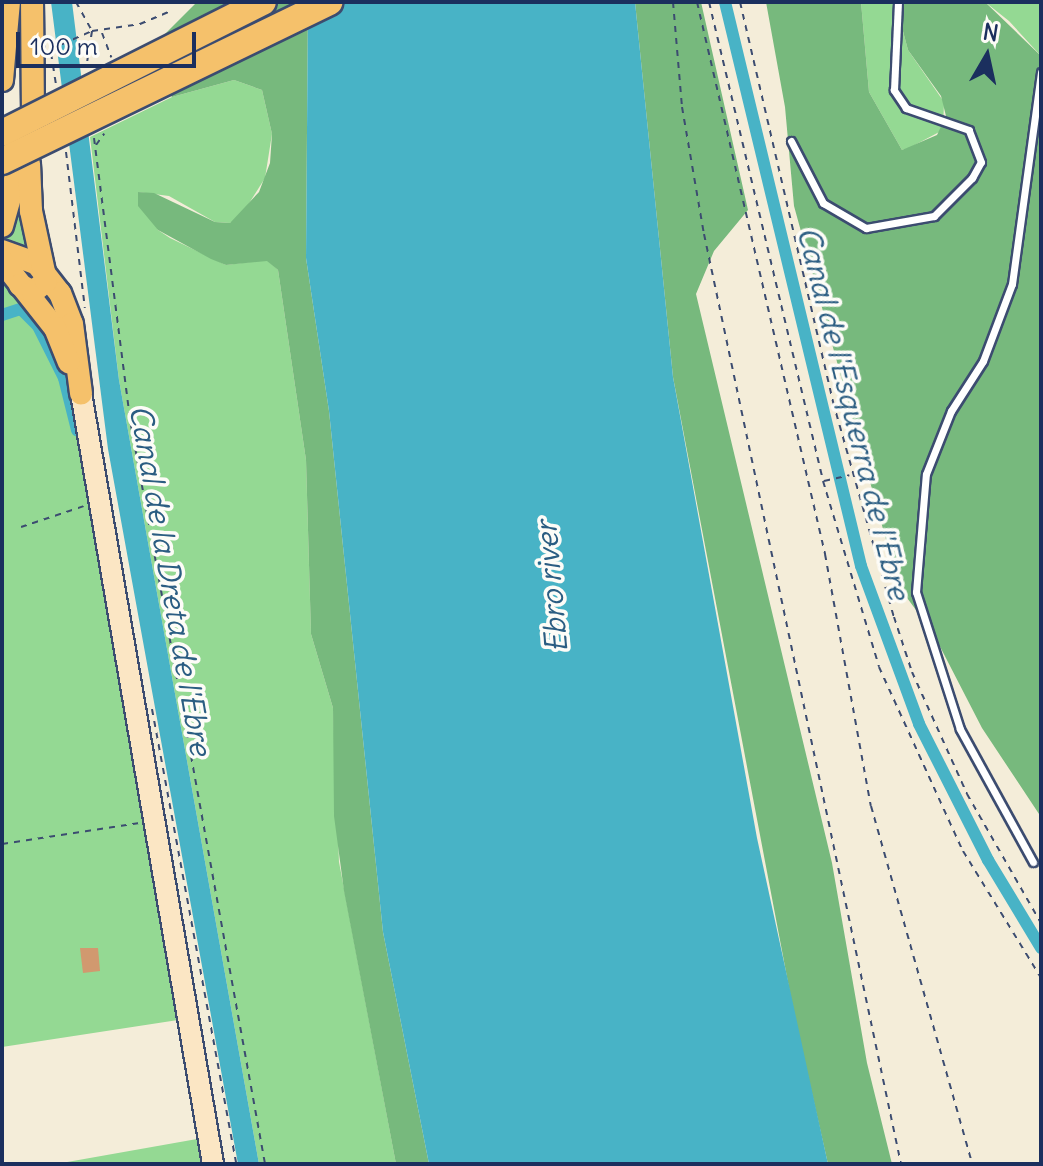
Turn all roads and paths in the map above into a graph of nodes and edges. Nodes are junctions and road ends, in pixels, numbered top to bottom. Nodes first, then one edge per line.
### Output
1 (9, 2) edge
2 (32, 2) edge
3 (76, 2) edge
4 (263, 2) edge
5 (329, 2) edge
6 (673, 2) edge
7 (697, 2) edge
8 (709, 2) edge
9 (740, 2) edge
10 (898, 2) edge
11 (171, 11) dead end
12 (92, 31) junction
13 (49, 37) dead end
14 (50, 49) junction
15 (1041, 72) edge
16 (88, 79) dead end
17 (2, 80) edge
18 (57, 90) dead end
19 (92, 125) dead end
20 (2, 133) edge
21 (29, 135) junction
22 (64, 141) dead end
23 (791, 141) dead end
24 (2, 161) edge
25 (2, 226) edge
26 (2, 251) edge
27 (2, 261) edge
28 (45, 273) junction
29 (11, 288) edge
30 (87, 321) dead end
31 (81, 393) junction
32 (852, 474) junction
33 (823, 481) junction
34 (100, 502) junction
35 (21, 527) dead end
36 (151, 701) dead end
37 (156, 820) junction
38 (2, 844) edge
39 (1033, 862) dead end
40 (1041, 923) edge
41 (1041, 978) edge
42 (213, 1164) edge
43 (236, 1164) edge
44 (265, 1164) edge
45 (901, 1164) edge
46 (972, 1164) edge

1 - 17 main road
2 - 21 main road
3 - 12 path
4 - 20 highway, bridge
5 - 24 highway, bridge
6 - 45 path
7 - 46 path
8 - 33 path
9 - 32 path
10 - 23 lane
11 - 12 path
12 - 14 path
12 - 16 path
13 - 14 path
14 - 18 path
15 - 39 lane
19 - 44 path
21 - 25 main road
21 - 28 main road
22 - 30 path
26 - 28 main road
27 - 29 main road
28 - 29 main road
28 - 31 main road
29 - 31 main road
31 - 34 street
32 - 33 path
32 - 40 path
33 - 41 path
34 - 35 path
34 - 37 street
36 - 43 path
37 - 38 path
37 - 42 street

